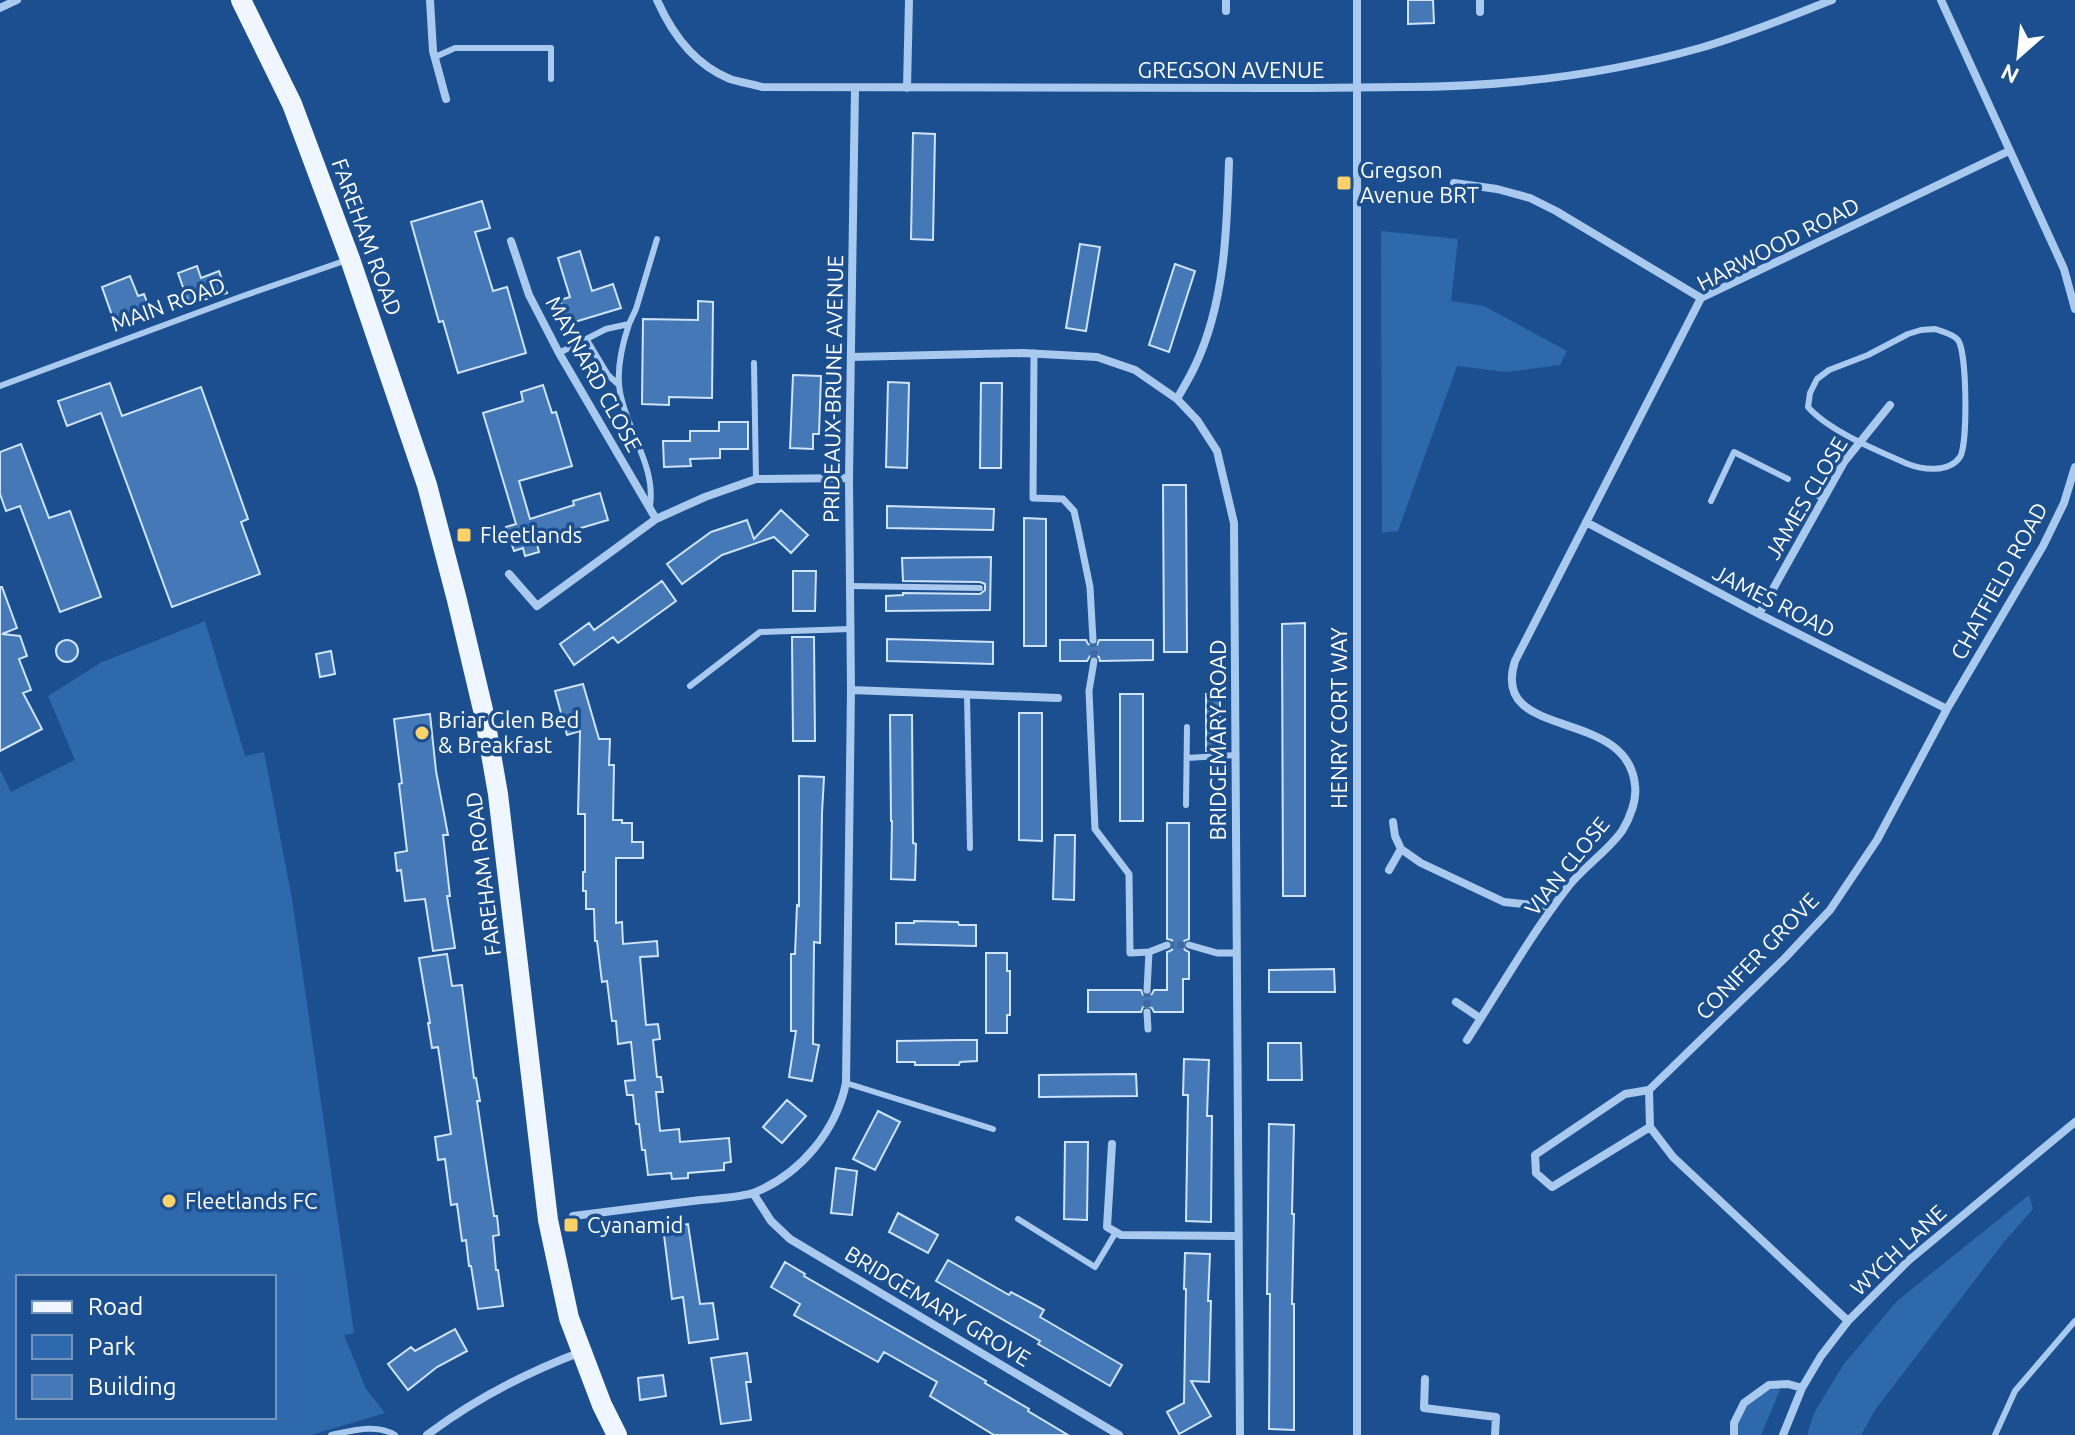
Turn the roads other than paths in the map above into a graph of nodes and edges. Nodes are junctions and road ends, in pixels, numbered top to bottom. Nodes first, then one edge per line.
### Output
1 (17, 0) edge
2 (241, 0) edge
3 (430, 0) edge
4 (657, 0) edge
5 (909, 0) edge
6 (1226, 0) edge
7 (1357, 0) edge
8 (1480, 0) edge
9 (1832, 0) edge
10 (1941, 0) edge
11 (0, 8) edge
12 (1226, 11) dead end
13 (1480, 12) dead end
14 (435, 57) junction
15 (551, 79) dead end
16 (855, 88) junction
17 (907, 88) junction
18 (446, 99) dead end
19 (2009, 151) junction
20 (1229, 161) dead end
21 (1454, 183) dead end
22 (657, 239) dead end
23 (511, 241) dead end
24 (350, 259) junction
25 (1701, 298) junction
26 (2075, 309) edge
27 (629, 324) junction
28 (587, 340) junction
29 (559, 353) junction
30 (1034, 353) junction
31 (851, 357) junction
32 (754, 363) dead end
33 (0, 386) edge
34 (619, 386) junction
35 (1177, 399) junction
36 (1890, 405) dead end
37 (1861, 442) junction
38 (2075, 467) edge
39 (849, 478) junction
40 (756, 479) junction
41 (1788, 479) dead end
42 (1809, 491) dead end
43 (1824, 499) junction
44 (1711, 501) dead end
45 (649, 508) junction
46 (656, 519) junction
47 (1586, 522) junction
48 (509, 574) dead end
49 (850, 586) junction
50 (980, 588) dead end
51 (1759, 614) junction
52 (850, 629) junction
53 (1093, 640) tunnel mouth
54 (1094, 661) tunnel mouth
55 (690, 686) dead end
56 (851, 690) junction
57 (967, 694) junction
58 (1058, 698) dead end
59 (1947, 709) junction
60 (1187, 727) dead end
61 (1236, 755) junction
62 (1187, 758) junction
63 (1186, 805) dead end
64 (1393, 822) dead end
65 (970, 848) dead end
66 (1401, 849) junction
67 (1389, 870) dead end
68 (1553, 907) junction
69 (1167, 945) tunnel mouth
70 (1189, 945) tunnel mouth
71 (1149, 952) junction
72 (1236, 953) junction
73 (1147, 990) tunnel mouth
74 (1456, 1002) dead end
75 (1147, 1012) tunnel mouth
76 (1480, 1018) junction
77 (1148, 1029) dead end
78 (1467, 1040) dead end
79 (846, 1083) junction
80 (1649, 1090) junction
81 (2075, 1122) edge
82 (1650, 1127) junction
83 (993, 1129) dead end
84 (1112, 1144) dead end
85 (753, 1193) junction
86 (573, 1216) dead end
87 (1018, 1219) dead end
88 (1116, 1232) junction
89 (1238, 1236) junction
90 (1848, 1321) junction
91 (2075, 1321) edge
92 (582, 1352) junction
93 (1425, 1379) dead end
94 (1802, 1388) junction
95 (331, 1435) edge
96 (395, 1435) edge
97 (427, 1435) edge
98 (617, 1435) edge
99 (1119, 1435) edge
100 (1240, 1435) edge
101 (1357, 1435) edge
102 (1495, 1435) edge
103 (1734, 1435) edge
104 (1783, 1435) edge
105 (1995, 1435) edge

1 - 11 street
2 - 24 main road, FAREHAM ROAD
3 - 14 street
4 - 16 street, GREGSON AVENUE
5 - 17 street
6 - 12 street
7 - 101 street, HENRY CORT WAY
8 - 13 street
9 - 17 street, GREGSON AVENUE, bridge
10 - 19 street
14 - 15 lane
14 - 18 street
16 - 17 street, GREGSON AVENUE
16 - 31 street, PRIDEAUX-BRUNE AVENUE
19 - 25 street, HARWOOD ROAD
19 - 26 street
20 - 35 street
21 - 25 street
22 - 27 lane
23 - 29 street, MAYNARD CLOSE
24 - 33 lane, MAIN ROAD
24 - 92 main road, FAREHAM ROAD
25 - 47 street, HARWOOD ROAD
27 - 28 lane
27 - 34 lane
28 - 29 lane
28 - 34 lane
29 - 45 street, MAYNARD CLOSE
30 - 31 street, BRIDGEMARY ROAD
30 - 35 street, BRIDGEMARY ROAD
30 - 53 street
31 - 39 street, PRIDEAUX-BRUNE AVENUE
32 - 40 lane
34 - 45 lane
35 - 61 street, BRIDGEMARY ROAD
36 - 37 street, JAMES CLOSE
37 - 37 lane
37 - 43 street, JAMES CLOSE
38 - 59 street, CHATFIELD ROAD
39 - 40 street
39 - 49 street, PRIDEAUX-BRUNE AVENUE
40 - 46 street
41 - 44 lane
42 - 43 lane
43 - 51 street, JAMES CLOSE
45 - 46 street, MAYNARD CLOSE
46 - 48 street
47 - 51 street, JAMES ROAD
47 - 68 street, VIAN CLOSE
49 - 50 lane
49 - 52 street, PRIDEAUX-BRUNE AVENUE
51 - 59 street, JAMES ROAD
52 - 55 lane
52 - 56 street, PRIDEAUX-BRUNE AVENUE
54 - 71 street
56 - 57 street
56 - 79 street, PRIDEAUX-BRUNE AVENUE
57 - 58 street
57 - 65 lane
59 - 80 street, CONIFER GROVE
60 - 62 lane
61 - 62 lane
61 - 72 street, BRIDGEMARY ROAD
62 - 63 lane
64 - 66 street
66 - 67 street
66 - 68 street
68 - 76 street, VIAN CLOSE
69 - 71 street
70 - 72 street
71 - 73 street
72 - 89 street, BRIDGEMARY ROAD
74 - 76 street
75 - 77 street
76 - 78 street, VIAN CLOSE
79 - 83 lane
79 - 85 street, PRIDEAUX-BRUNE AVENUE
80 - 82 street
80 - 82 street, CONIFER GROVE
81 - 90 street, WYCH LANE
82 - 90 street
84 - 88 street
85 - 86 street
85 - 99 street, BRIDGEMARY GROVE
87 - 88 lane
88 - 89 street
89 - 100 street, BRIDGEMARY ROAD
90 - 94 street, WYCH LANE
91 - 105 lane
92 - 97 street
92 - 98 main road, FAREHAM ROAD
93 - 102 street
94 - 103 street
94 - 104 street, WYCH LANE
95 - 96 lane

